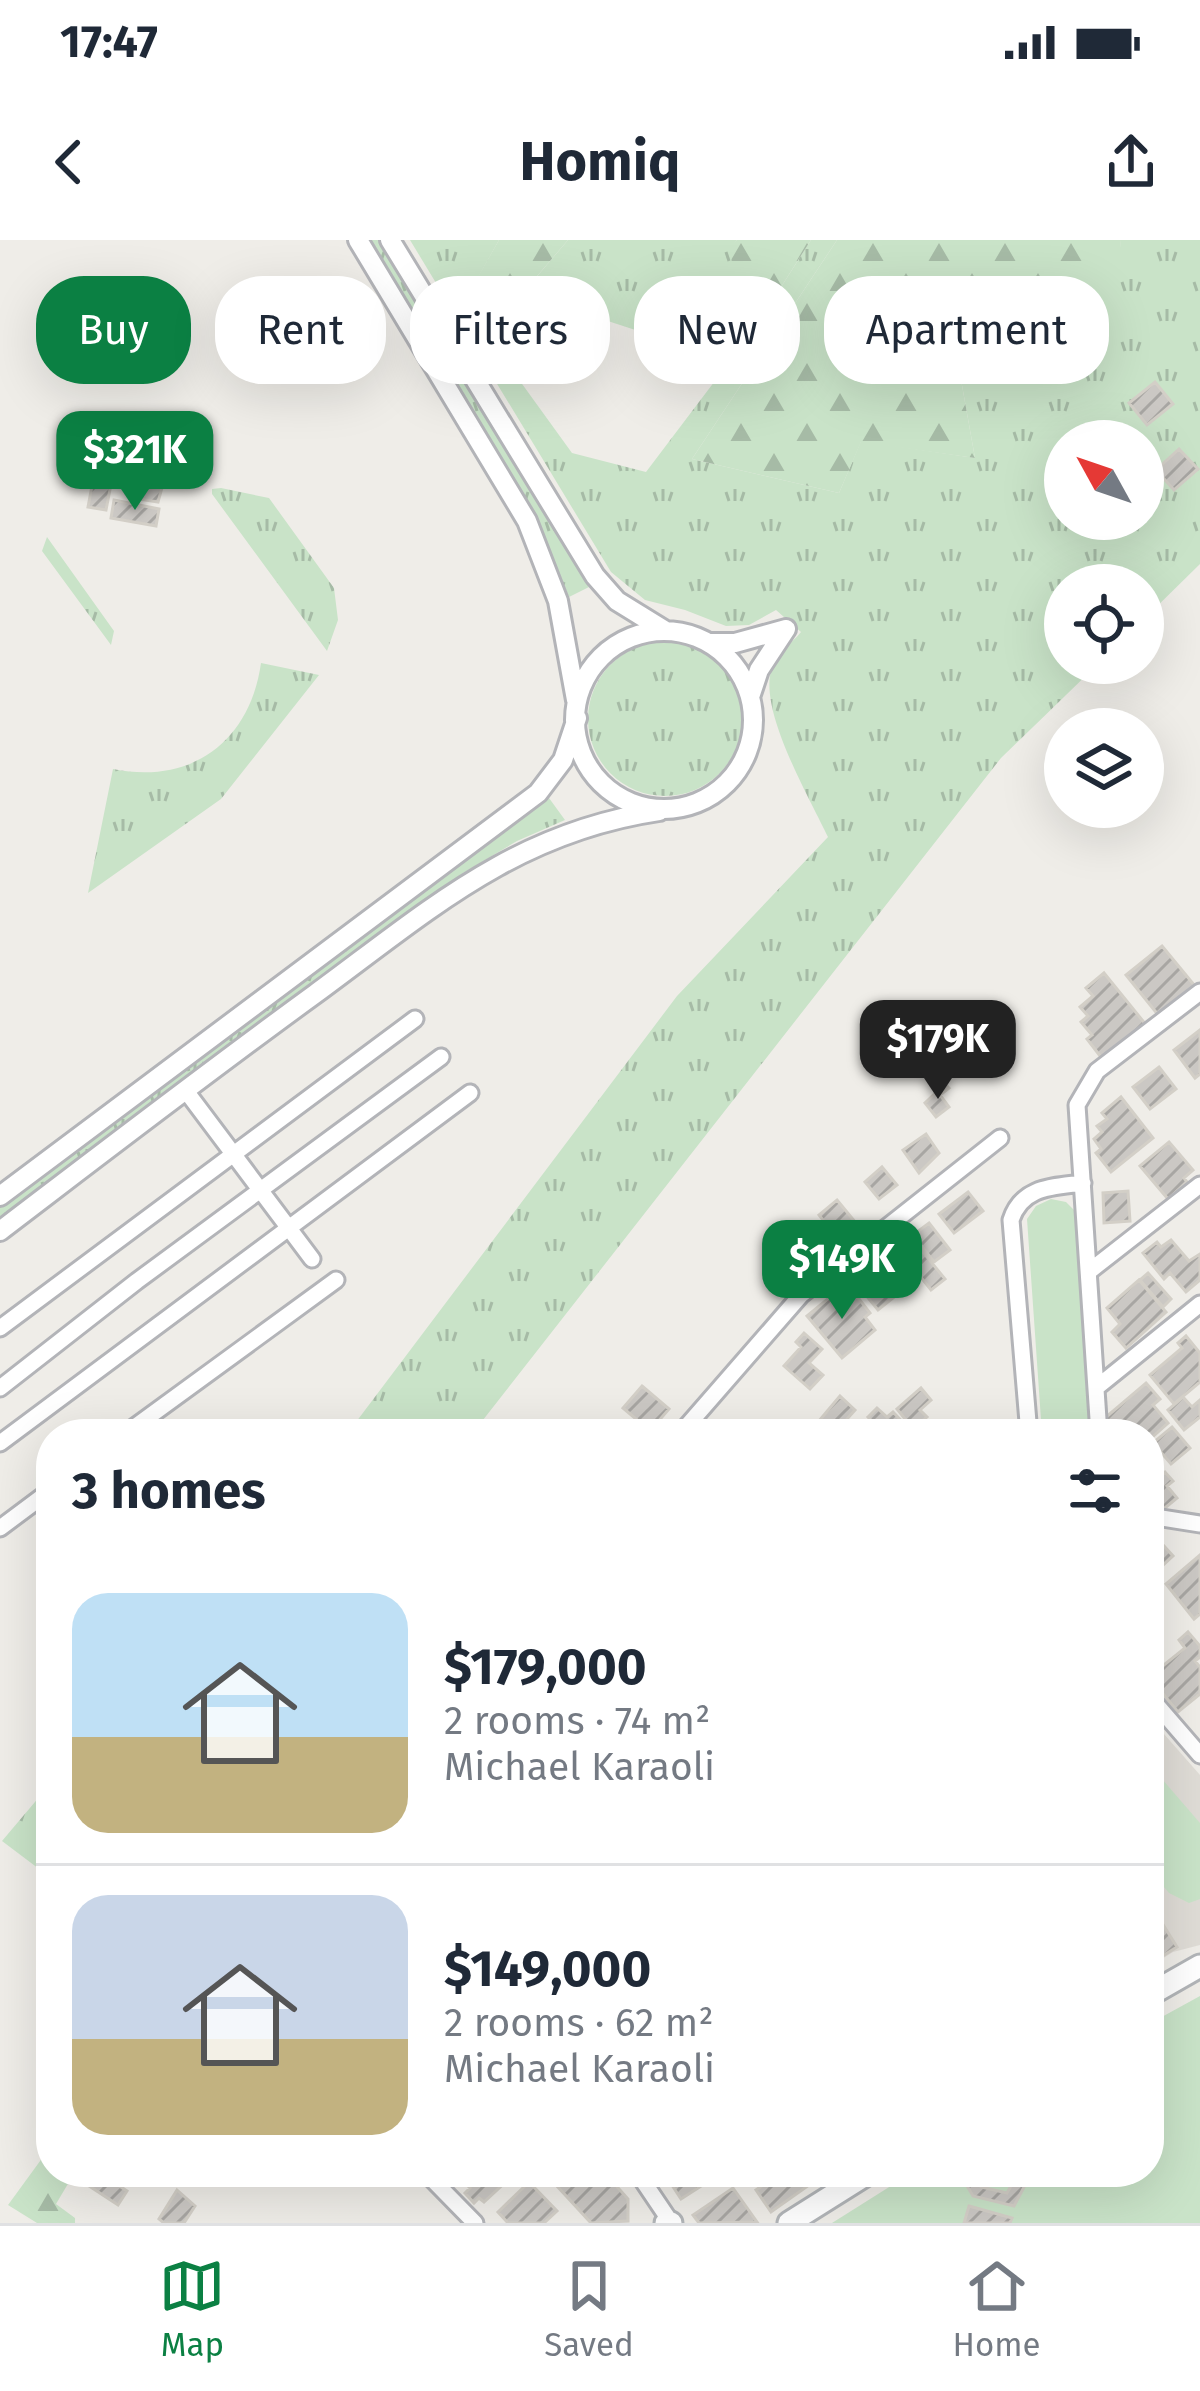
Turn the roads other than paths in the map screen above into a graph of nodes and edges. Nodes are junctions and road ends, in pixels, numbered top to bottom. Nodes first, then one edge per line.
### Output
1 (358, 240) edge
2 (390, 240) edge
3 (664, 630) junction
4 (710, 643) junction
5 (750, 697) junction
6 (577, 717) junction
7 (659, 811) junction
8 (1200, 992) edge
9 (415, 1019) dead end
10 (441, 1057) dead end
11 (186, 1091) junction
12 (470, 1094) dead end
13 (1000, 1138) dead end
14 (234, 1155) junction
15 (1083, 1183) junction
16 (1200, 1185) edge
17 (261, 1190) junction
18 (0, 1196) edge
19 (289, 1228) junction
20 (0, 1231) edge
21 (312, 1259) dead end
22 (1090, 1270) junction
23 (336, 1280) dead end
24 (1200, 1304) edge
25 (0, 1328) edge
26 (0, 1388) edge
27 (1096, 1388) junction
28 (146, 1419) edge
29 (693, 1419) edge
30 (1028, 1419) edge
31 (1098, 1419) edge
32 (0, 1443) edge
33 (36, 1501) edge
34 (1164, 1518) edge
35 (1200, 1524) edge
36 (0, 1528) edge
37 (1164, 1713) edge
38 (1200, 1755) edge
39 (1200, 1966) edge
40 (1164, 1986) edge
41 (440, 2187) edge
42 (647, 2187) edge
43 (846, 2187) edge
44 (669, 2222) edge
45 (475, 2223) edge
46 (789, 2223) edge

1 - 6 street
2 - 3 street
3 - 4 street
3 - 6 street
4 - 5 street
4 - 5 street
5 - 7 street
6 - 7 street
6 - 18 street
7 - 11 street
8 - 15 street
9 - 14 street
10 - 17 street
11 - 14 street
11 - 20 street
12 - 19 street
13 - 29 street
14 - 17 street
14 - 25 street
15 - 22 street
15 - 30 street
16 - 22 street
17 - 19 street
17 - 26 street
19 - 21 street
19 - 32 street
22 - 27 street
23 - 28 street
24 - 27 street
27 - 31 street
33 - 36 street
34 - 35 street
37 - 38 street
39 - 40 main road
41 - 45 street
42 - 44 street
43 - 46 main road

